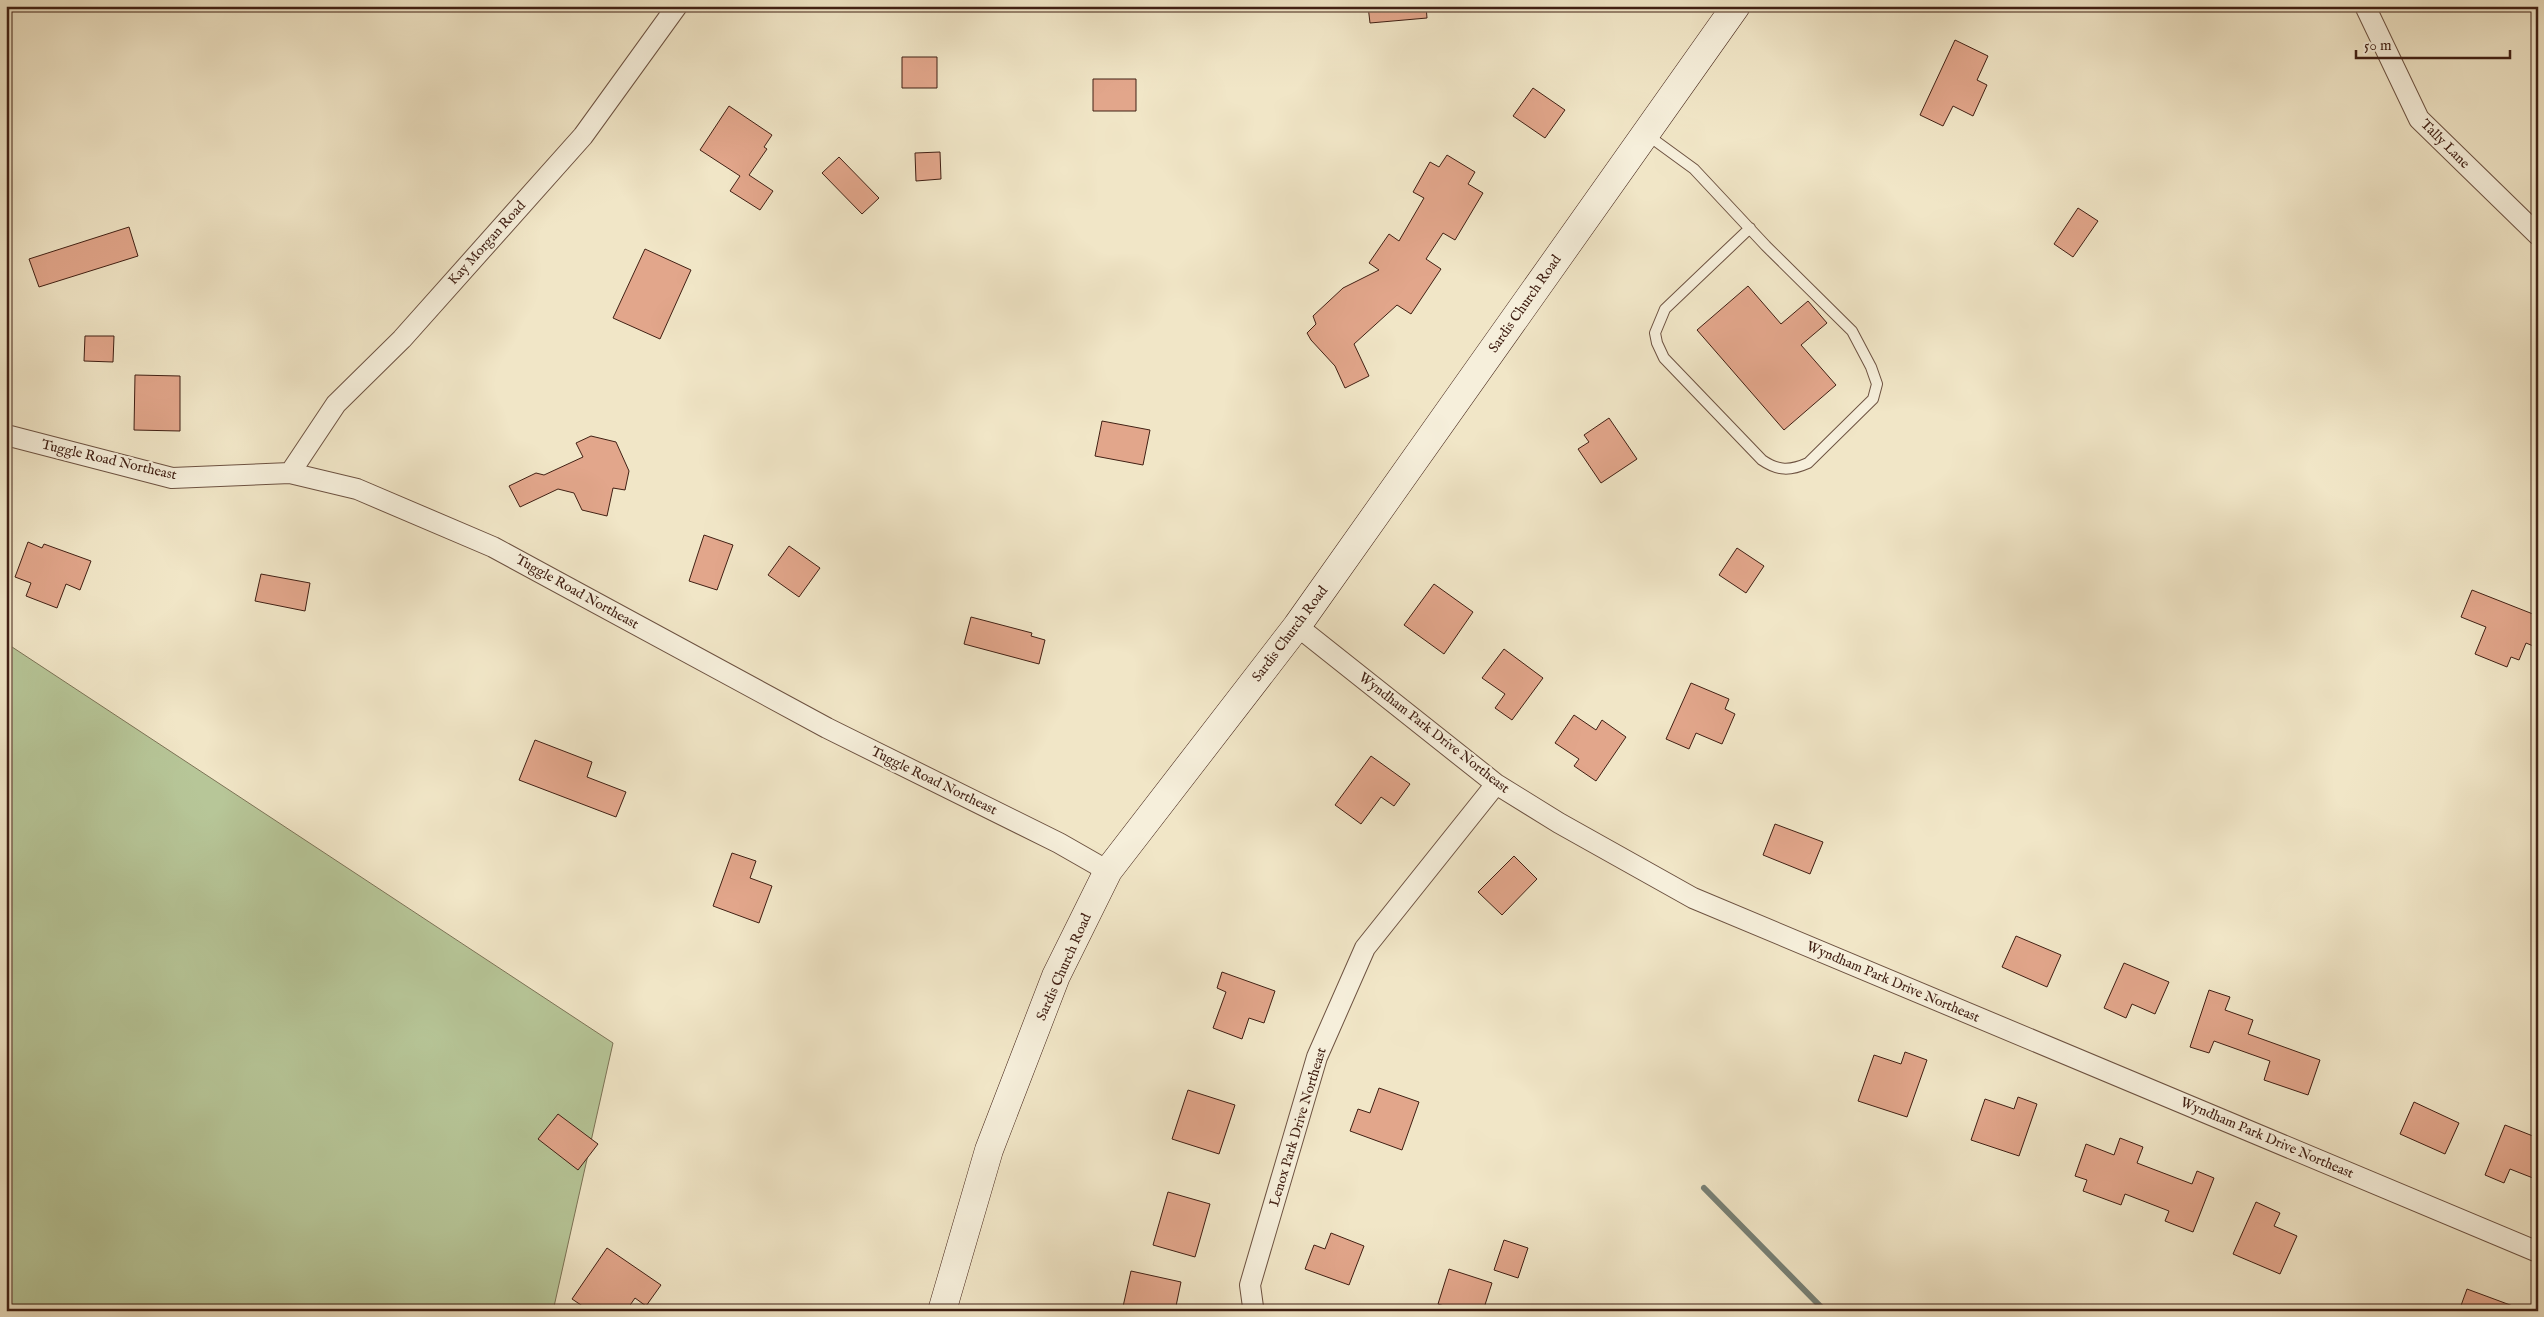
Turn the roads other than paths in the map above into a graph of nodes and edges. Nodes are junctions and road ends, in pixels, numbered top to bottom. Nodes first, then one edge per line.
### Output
1 (677, 6) edge
2 (1736, 6) edge
3 (2365, 6) edge
4 (1646, 133) junction
5 (1750, 228) junction
6 (2538, 235) edge
7 (6, 436) edge
8 (290, 473) junction
9 (1297, 626) junction
10 (1496, 784) junction
11 (1108, 871) junction
12 (2538, 1252) edge
13 (1256, 1310) edge
14 (942, 1311) edge

1 - 8 street, Kay Morgan Road
2 - 4 street, Sardis Church Road
3 - 6 street, Tally Lane
4 - 5 lane
4 - 9 street, Sardis Church Road
5 - 5 lane
7 - 8 street, Tuggle Road Northeast
8 - 11 street, Tuggle Road Northeast
9 - 10 street, Wyndham Park Drive Northeast
9 - 11 street, Sardis Church Road
10 - 12 street, Wyndham Park Drive Northeast
10 - 13 street, Lenox Park Drive Northeast
11 - 14 street, Sardis Church Road

